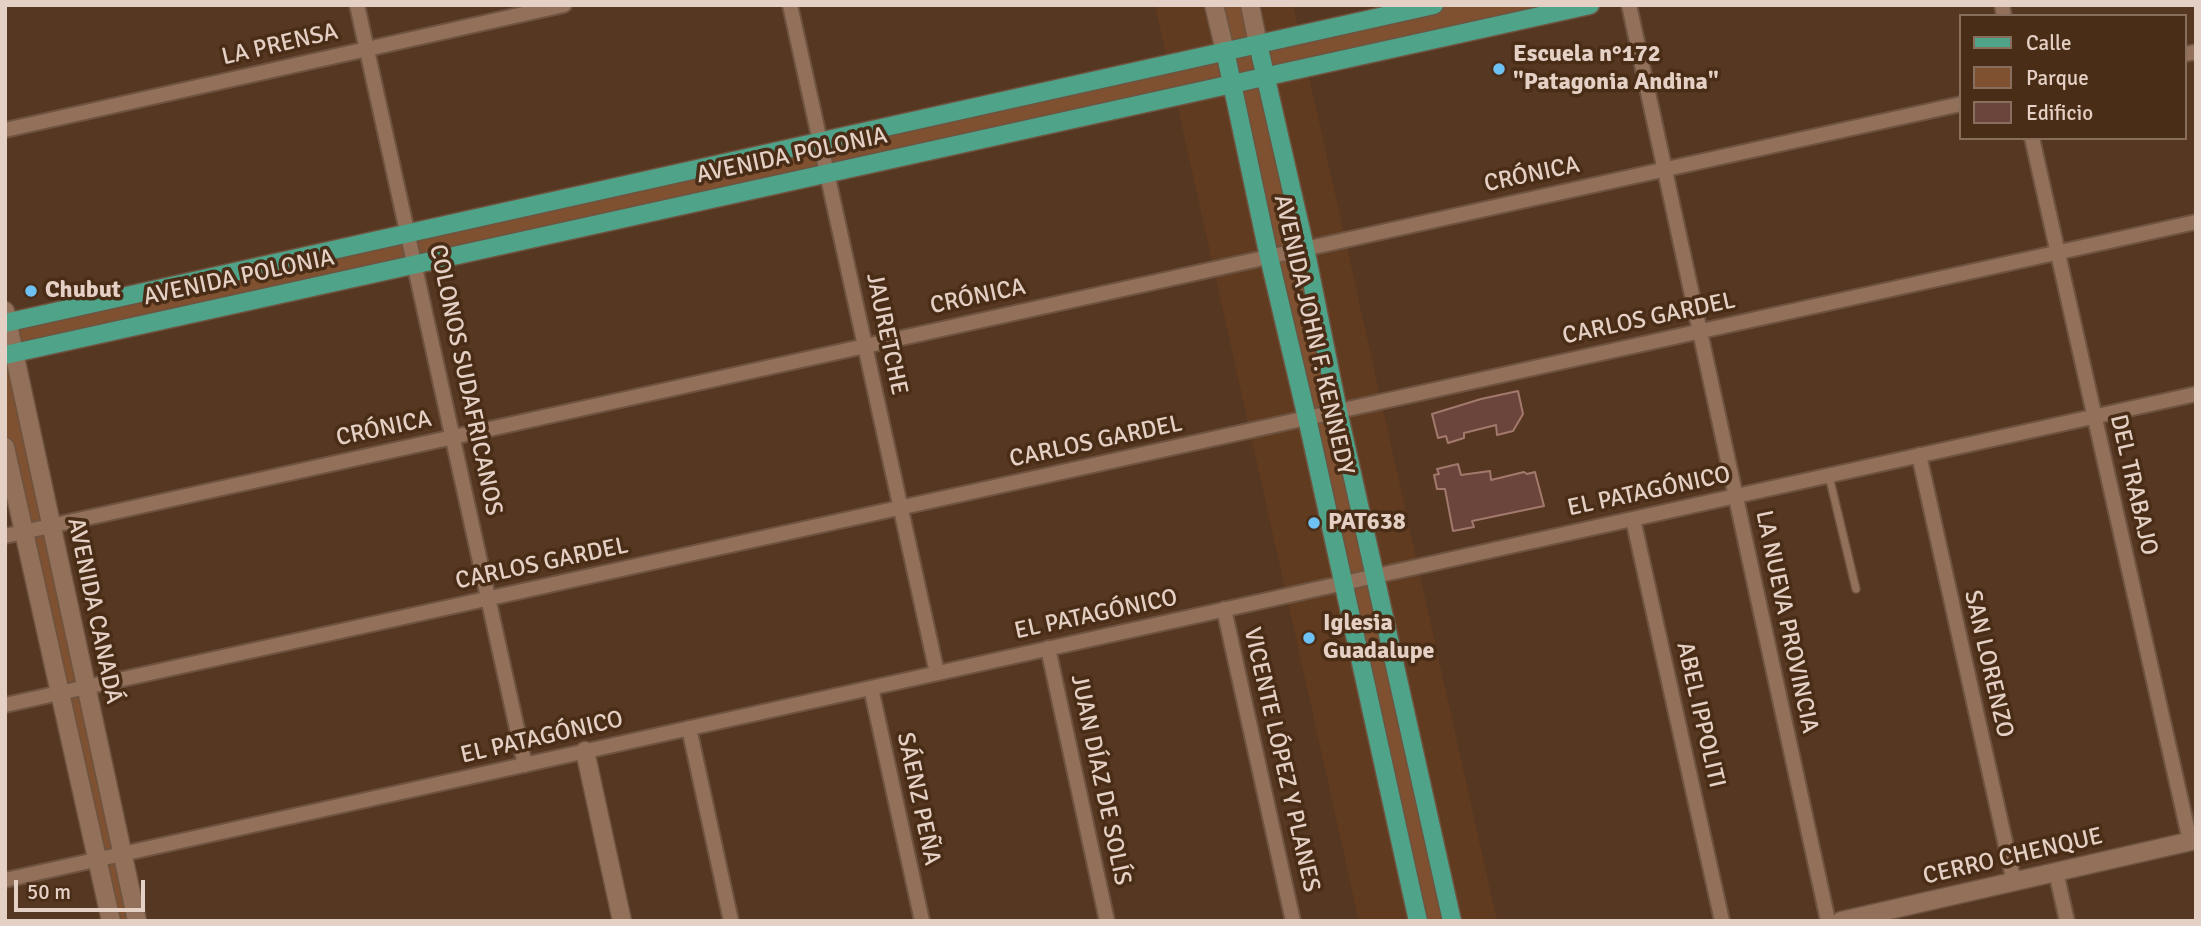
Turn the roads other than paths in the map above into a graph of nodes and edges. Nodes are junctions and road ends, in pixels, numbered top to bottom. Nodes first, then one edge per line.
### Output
1 (356, 5) edge
2 (565, 5) edge
3 (790, 5) edge
4 (1214, 5) edge
5 (1250, 5) edge
6 (1434, 5) edge
7 (1590, 5) edge
8 (1629, 5) edge
9 (1258, 44) junction
10 (366, 49) junction
11 (1225, 51) junction
12 (1266, 77) junction
13 (1233, 84) junction
14 (1960, 104) edge
15 (5, 130) edge
16 (2032, 140) edge
17 (820, 142) junction
18 (1664, 169) junction
19 (827, 174) junction
20 (2196, 222) edge
21 (407, 234) junction
22 (1306, 248) junction
23 (2058, 253) junction
24 (1269, 257) junction
25 (414, 265) junction
26 (6, 319) edge
27 (1700, 332) junction
28 (865, 346) junction
29 (10, 354) edge
30 (2196, 394) edge
31 (1338, 411) junction
32 (2095, 416) junction
33 (1307, 418) junction
34 (452, 437) junction
35 (5, 447) edge
36 (1919, 455) junction
37 (1829, 475) junction
38 (1735, 496) junction
39 (901, 508) junction
40 (1633, 519) junction
41 (50, 526) junction
42 (23, 532) junction
43 (5, 536) edge
44 (1375, 576) junction
45 (1343, 583) junction
46 (1856, 589) dead end
47 (488, 599) junction
48 (1224, 609) junction
49 (1048, 649) junction
50 (937, 673) junction
51 (85, 688) junction
52 (871, 688) junction
53 (62, 693) junction
54 (5, 705) edge
55 (689, 728) junction
56 (585, 751) junction
57 (525, 765) junction
58 (2193, 841) edge
59 (122, 854) junction
60 (98, 859) junction
61 (2056, 872) junction
62 (5, 880) edge
63 (2014, 882) junction
64 (1897, 914) edge
65 (111, 921) edge
66 (137, 921) edge
67 (622, 921) edge
68 (731, 921) edge
69 (922, 921) edge
70 (1107, 921) edge
71 (1293, 921) edge
72 (1419, 921) edge
73 (1452, 921) edge
74 (1722, 921) edge
75 (1828, 921) edge
76 (1841, 921) edge
77 (2067, 921) edge

1 - 10 street, COLONOS SUDAFRICANOS
2 - 10 street, LA PRENSA
3 - 17 street, JAURETCHE
4 - 11 main road, AVENIDA JOHN F. KENNEDY
5 - 9 main road, AVENIDA JOHN F. KENNEDY
6 - 9 main road, AVENIDA POLONIA
7 - 12 main road, AVENIDA POLONIA
8 - 18 street, LA NUEVA PROVINCIA
9 - 11 main road, AVENIDA POLONIA
9 - 12 main road, AVENIDA JOHN F. KENNEDY
10 - 15 street, LA PRENSA
10 - 21 street, COLONOS SUDAFRICANOS
11 - 13 main road, AVENIDA JOHN F. KENNEDY
11 - 17 main road, AVENIDA POLONIA
12 - 13 main road, AVENIDA POLONIA
12 - 22 main road, AVENIDA JOHN F. KENNEDY
13 - 19 main road, AVENIDA POLONIA
13 - 24 main road, AVENIDA JOHN F. KENNEDY
14 - 18 street, CRÓNICA
16 - 23 street, DEL TRABAJO
17 - 19 street, JAURETCHE
17 - 21 main road, AVENIDA POLONIA
18 - 22 street, CRÓNICA
18 - 27 street, LA NUEVA PROVINCIA
19 - 25 main road, AVENIDA POLONIA
19 - 28 street, JAURETCHE
20 - 23 street, CARLOS GARDEL
21 - 25 street, COLONOS SUDAFRICANOS
21 - 26 main road, AVENIDA POLONIA
22 - 24 street, CRÓNICA
22 - 31 main road, AVENIDA JOHN F. KENNEDY
23 - 27 street, CARLOS GARDEL
23 - 32 street, DEL TRABAJO
24 - 28 street, CRÓNICA
24 - 33 main road, AVENIDA JOHN F. KENNEDY
25 - 29 main road, AVENIDA POLONIA
25 - 34 street, COLONOS SUDAFRICANOS
26 - 29 main road, AVENIDA CANADÁ
27 - 31 street, CARLOS GARDEL
27 - 38 street, LA NUEVA PROVINCIA
28 - 34 street, CRÓNICA
28 - 39 street, JAURETCHE
29 - 41 main road, AVENIDA CANADÁ
30 - 32 street, EL PATAGÓNICO
31 - 33 street, CARLOS GARDEL
31 - 44 main road, AVENIDA JOHN F. KENNEDY
32 - 36 street, EL PATAGÓNICO
32 - 58 street, DEL TRABAJO
33 - 39 street, CARLOS GARDEL
33 - 45 main road, AVENIDA JOHN F. KENNEDY
34 - 41 street, CRÓNICA
34 - 47 street, COLONOS SUDAFRICANOS
35 - 42 main road, AVENIDA CANADÁ
36 - 37 street, EL PATAGÓNICO
36 - 63 street, SAN LORENZO
37 - 38 street, EL PATAGÓNICO
37 - 46 lane
38 - 40 street, EL PATAGÓNICO
38 - 75 street, LA NUEVA PROVINCIA
39 - 47 street, CARLOS GARDEL
39 - 50 street, JAURETCHE
40 - 44 street, EL PATAGÓNICO
40 - 74 street, ABEL IPPOLITI
41 - 42 street, CRÓNICA
41 - 51 main road, AVENIDA CANADÁ
42 - 43 street, CRÓNICA
42 - 53 main road, AVENIDA CANADÁ
44 - 45 street, EL PATAGÓNICO
44 - 73 main road, AVENIDA JOHN F. KENNEDY
45 - 48 street, EL PATAGÓNICO
45 - 72 main road, AVENIDA JOHN F. KENNEDY
47 - 51 street, CARLOS GARDEL
47 - 57 street, COLONOS SUDAFRICANOS
48 - 49 street, EL PATAGÓNICO
48 - 71 street, VICENTE LÓPEZ Y PLANES
49 - 50 street, EL PATAGÓNICO
49 - 70 street, JUAN DÍAZ DE SOLÍS
50 - 52 street, EL PATAGÓNICO
51 - 53 street, CARLOS GARDEL
51 - 59 main road, AVENIDA CANADÁ
52 - 55 street, EL PATAGÓNICO
52 - 69 street, SÁENZ PEÑA
53 - 54 street, CARLOS GARDEL
53 - 60 main road, AVENIDA CANADÁ
55 - 56 street, EL PATAGÓNICO
55 - 68 street
56 - 57 street, EL PATAGÓNICO
56 - 67 main road
57 - 59 street, EL PATAGÓNICO
58 - 61 main road, CERRO CHENQUE
59 - 60 street, EL PATAGÓNICO
59 - 66 main road, AVENIDA CANADÁ
60 - 62 street, EL PATAGÓNICO
60 - 65 main road, AVENIDA CANADÁ
61 - 63 main road, CERRO CHENQUE
61 - 77 street
63 - 64 main road, CERRO CHENQUE
64 - 76 main road, CERRO CHENQUE

